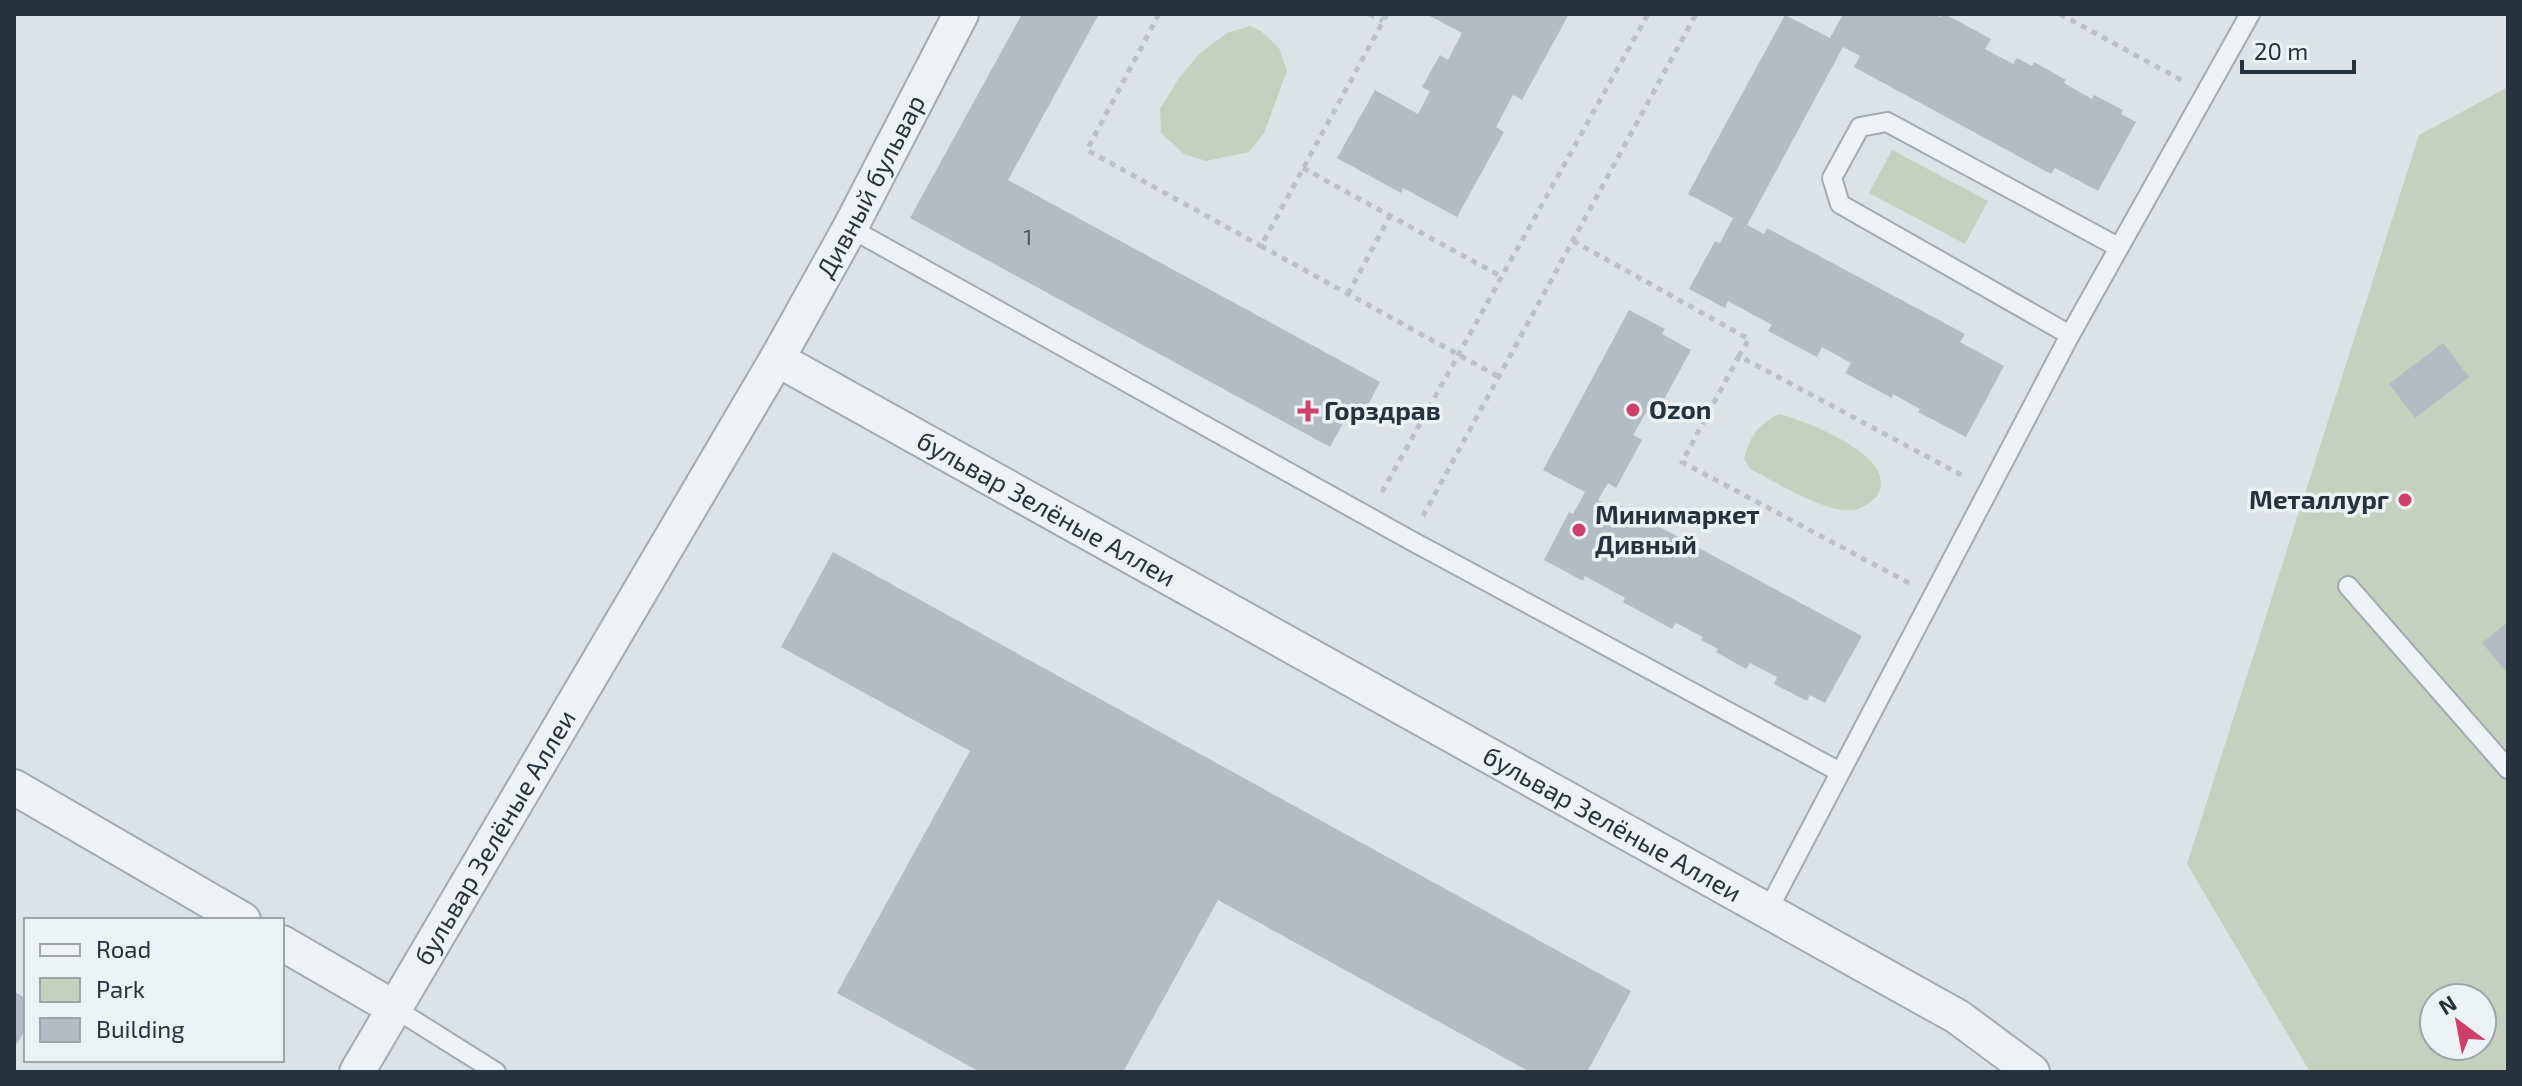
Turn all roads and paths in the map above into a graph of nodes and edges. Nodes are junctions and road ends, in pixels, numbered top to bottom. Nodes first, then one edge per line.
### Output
1 (961, 14) edge
2 (1159, 14) edge
3 (1369, 14) edge
4 (1387, 14) edge
5 (1648, 14) edge
6 (1696, 14) edge
7 (2060, 14) edge
8 (2250, 14) edge
9 (1383, 21) junction
10 (2205, 93) junction
11 (1303, 168) junction
12 (1390, 216) junction
13 (850, 228) junction
14 (1573, 241) junction
15 (1261, 246) junction
16 (2118, 247) junction
17 (1502, 277) junction
18 (1348, 294) junction
19 (2070, 335) junction
20 (1458, 355) junction
21 (1739, 356) junction
22 (777, 359) junction
23 (1499, 377) junction
24 (1988, 489) junction
25 (1368, 517) junction
26 (1410, 540) junction
27 (2348, 586) dead end
28 (1931, 595) junction
29 (2508, 769) edge
30 (1840, 772) junction
31 (14, 787) edge
32 (1768, 910) junction
33 (240, 918) edge
34 (284, 944) edge
35 (394, 1008) junction
36 (357, 1072) edge
37 (496, 1072) edge
38 (2032, 1072) edge

1 - 13 street, Дивный бульвар
2 - 15 path
3 - 9 path
4 - 9 path
5 - 17 path
6 - 14 path
7 - 10 path
8 - 10 lane
9 - 11 path
10 - 16 lane
11 - 12 path
11 - 15 path
12 - 17 path
12 - 18 path
13 - 22 street, Дивный бульвар
13 - 25 lane
14 - 21 path
14 - 23 path
15 - 18 path
16 - 19 lane
16 - 19 lane
17 - 20 path
18 - 20 path
19 - 24 lane
20 - 23 path
20 - 25 path
21 - 24 path
21 - 28 path
22 - 32 street, бульвар Зелёные Аллеи
22 - 35 street, бульвар Зелёные Аллеи
23 - 26 path
24 - 28 lane
25 - 26 lane
26 - 30 lane
27 - 29 lane
28 - 30 lane
30 - 32 lane
31 - 33 street
32 - 38 street, бульвар Зелёные Аллеи
34 - 35 street
35 - 36 street, бульвар Зелёные Аллеи
35 - 37 lane

